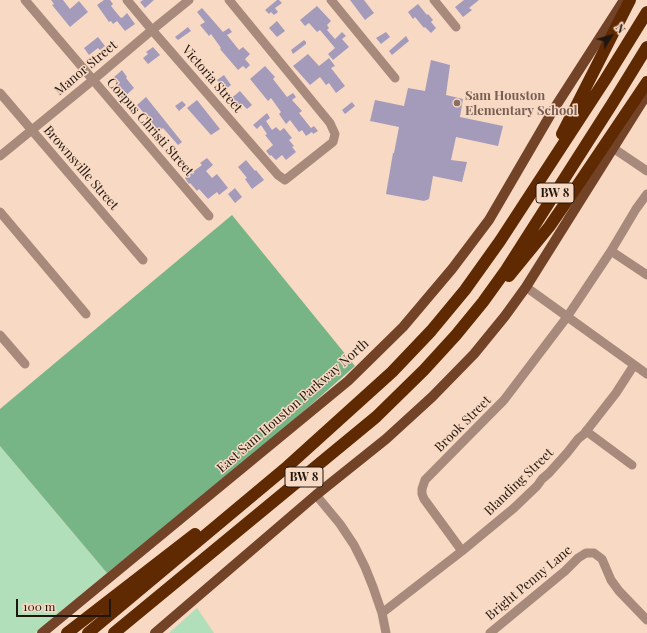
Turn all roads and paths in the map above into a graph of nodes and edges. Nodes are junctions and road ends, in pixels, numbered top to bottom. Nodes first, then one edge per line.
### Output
1 (25, 0) edge
2 (127, 0) edge
3 (189, 0) edge
4 (229, 0) edge
5 (331, 0) edge
6 (434, 0) edge
7 (624, 0) edge
8 (630, 0) edge
9 (647, 12) edge
10 (456, 27) dead end
11 (152, 30) junction
12 (647, 47) edge
13 (395, 78) dead end
14 (93, 80) junction
15 (647, 82) edge
16 (0, 93) edge
17 (647, 94) edge
18 (31, 130) junction
19 (613, 148) junction
20 (0, 156) edge
21 (647, 171) edge
22 (533, 191) junction
23 (647, 194) edge
24 (0, 212) edge
25 (209, 216) dead end
26 (610, 251) junction
27 (143, 260) dead end
28 (647, 275) edge
29 (526, 287) junction
30 (86, 314) dead end
31 (567, 317) junction
32 (456, 334) junction
33 (0, 335) edge
34 (24, 364) dead end
35 (634, 365) junction
36 (647, 374) edge
37 (370, 393) junction
38 (586, 431) junction
39 (632, 465) dead end
40 (316, 495) junction
41 (462, 551) junction
42 (142, 609) junction
43 (382, 613) junction
44 (647, 620) edge
45 (42, 633) edge
46 (67, 633) edge
47 (88, 633) edge
48 (114, 633) edge
49 (118, 633) edge
50 (155, 633) edge
51 (386, 633) edge
52 (490, 633) edge

1 - 14 street, Corpus Christi Street
2 - 11 street, Victoria Street
3 - 11 street, Manor Street
4 - 11 street, Victoria Street
5 - 13 street
6 - 10 street
7 - 45 main road, East Sam Houston Parkway North
8 - 22 highway
9 - 22 highway, BW 8
11 - 14 street, Manor Street
12 - 32 highway, BW 8
14 - 18 street, Manor Street
14 - 25 street, Corpus Christi Street
15 - 32 highway
16 - 18 street, Brownsville Street
17 - 19 main road, BW 8
18 - 20 street, Manor Street
18 - 27 street, Brownsville Street
19 - 21 street
19 - 29 main road, BW 8
22 - 37 highway, BW 8
23 - 26 street, Brook Street
24 - 30 street
26 - 28 street
26 - 31 street, Brook Street
29 - 31 street
29 - 40 main road, BW 8
31 - 35 street
31 - 41 street, Brook Street
32 - 42 highway, BW 8
33 - 34 street
35 - 36 street
35 - 38 street, Blanding Street
37 - 46 highway
37 - 47 highway, BW 8
38 - 39 street
38 - 41 street, Blanding Street
40 - 43 street
40 - 50 main road, BW 8
41 - 43 street, Blanding Street
42 - 48 highway, BW 8
42 - 49 highway
43 - 51 street
44 - 52 street, Bright Penny Lane

